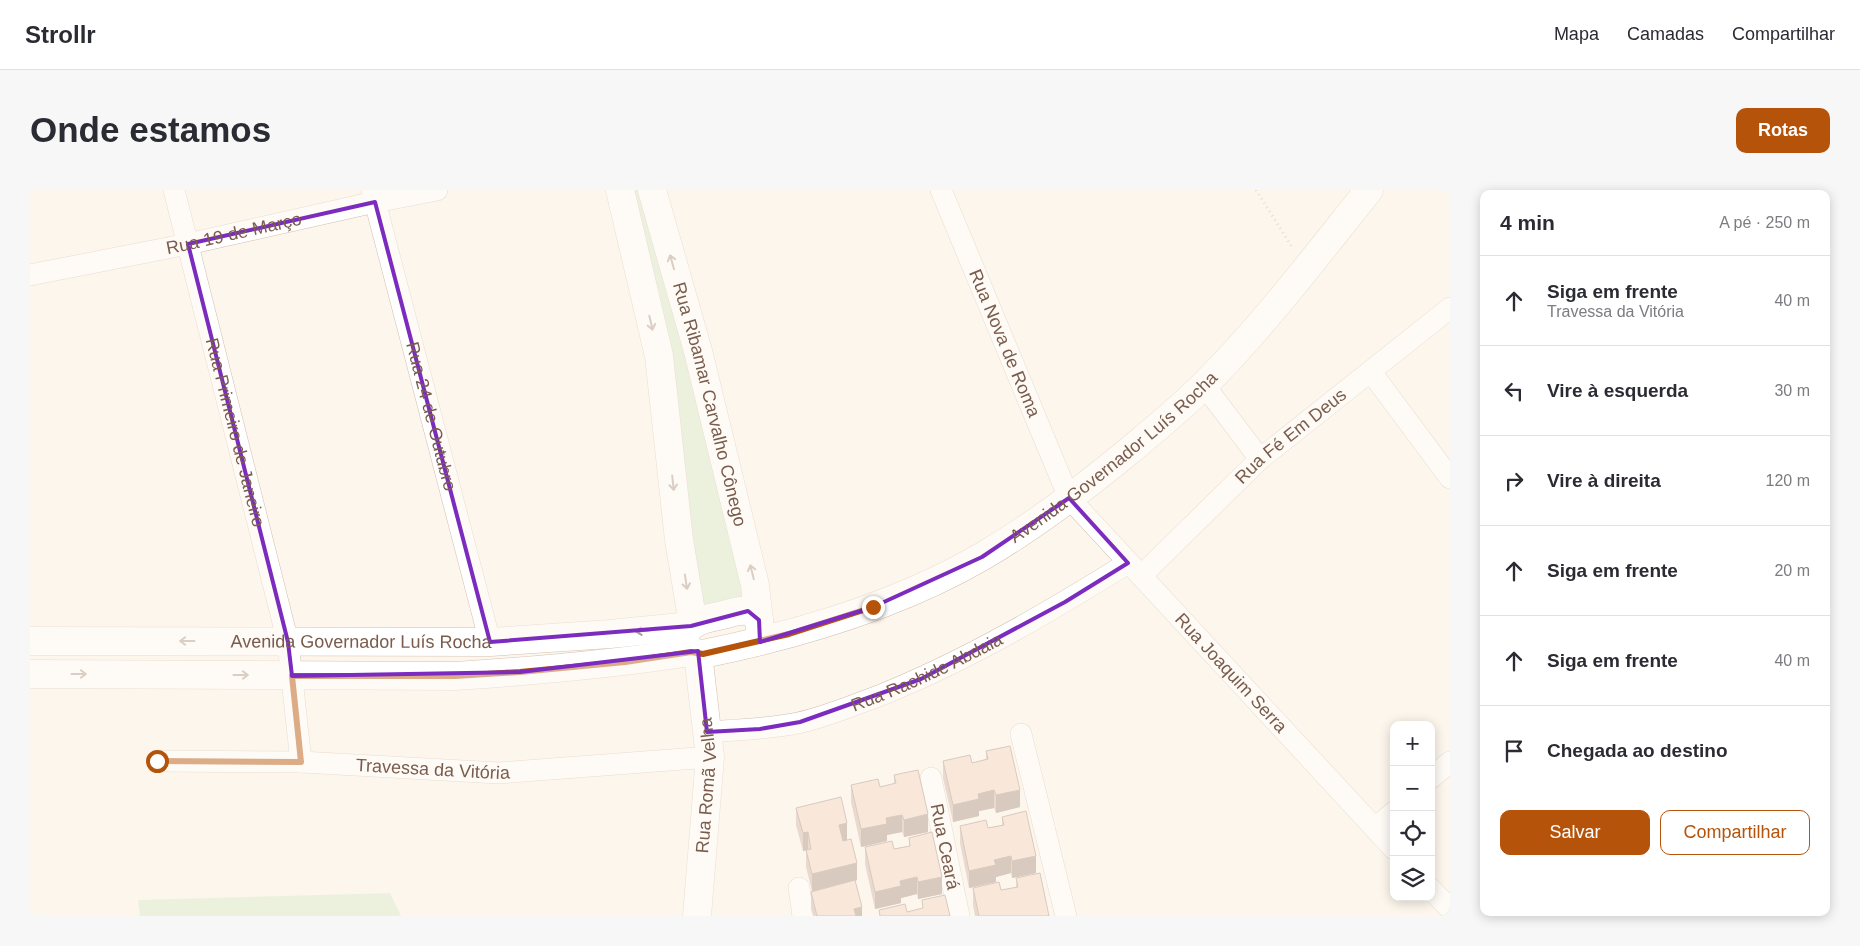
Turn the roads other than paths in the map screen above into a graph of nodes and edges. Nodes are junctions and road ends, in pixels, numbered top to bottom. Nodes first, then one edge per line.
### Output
1 (174, 190) edge
2 (437, 190) edge
3 (620, 190) edge
4 (652, 190) edge
5 (941, 190) edge
6 (1369, 190) edge
7 (374, 196) edge
8 (188, 244) junction
9 (30, 275) edge
10 (1450, 308) edge
11 (1371, 372) junction
12 (1204, 385) junction
13 (1260, 459) junction
14 (1450, 478) edge
15 (1069, 498) junction
16 (1134, 569) junction
17 (756, 630) junction
18 (693, 639) junction
19 (30, 641) edge
20 (288, 642) junction
21 (490, 642) junction
22 (30, 674) edge
23 (292, 676) junction
24 (1021, 734) dead end
25 (709, 745) junction
26 (157, 761) dead end
27 (301, 762) junction
28 (1450, 762) edge
29 (1435, 775) edge
30 (931, 778) dead end
31 (1390, 815) edge
32 (1375, 828) junction
33 (1390, 844) edge
34 (799, 888) dead end
35 (1435, 893) edge
36 (1450, 909) edge
37 (696, 916) edge
38 (804, 916) edge
39 (959, 916) edge
40 (1066, 916) edge

1 - 8 street, Rua Primeiro de Janeiro
2 - 7 street, Rua 19 de Março
3 -> 18 main road, Rua Ribamar Carvalho Cônego
17 -> 4 main road, Rua Ribamar Carvalho Cônego
5 - 15 street, Rua Nova de Roma
6 - 12 main road, Avenida Governador Luís Rocha
7 - 8 street, Rua 19 de Março
7 - 21 street, Rua 24 de Outubro
8 - 9 street, Rua 19 de Março
8 - 20 street, Rua Primeiro de Janeiro
10 - 11 street, Rua Fé Em Deus
11 - 13 street, Rua Fé Em Deus
11 - 14 street
12 - 13 street
12 - 15 main road, Avenida Governador Luís Rocha
13 - 16 street, Rua Fé Em Deus
15 - 16 street, Rua Joaquim Serra
15 - 17 main road, Avenida Governador Luís Rocha
16 - 25 street, Rua Rachide Abdaia
16 - 32 street, Rua Joaquim Serra
17 - 18 main road
18 -> 21 main road, Avenida Governador Luís Rocha
18 - 23 main road, Avenida Governador Luís Rocha
18 - 25 main road, Rua Romã Velha
20 -> 19 main road, Avenida Governador Luís Rocha
20 - 21 main road, Avenida Governador Luís Rocha
20 - 23 street, Rua Primeiro de Janeiro
22 -> 23 main road, Avenida Governador Luís Rocha
23 - 27 street, Rua Primeiro de Janeiro
24 - 40 street
25 - 27 street, Travessa da Vitória
25 - 37 main road, Rua Romã Velha
26 - 27 street, Travessa da Vitória
28 - 29 street
30 - 39 street, Rua Ceará
31 - 32 street
32 - 33 street, Rua Joaquim Serra
34 - 38 street
35 - 36 street

